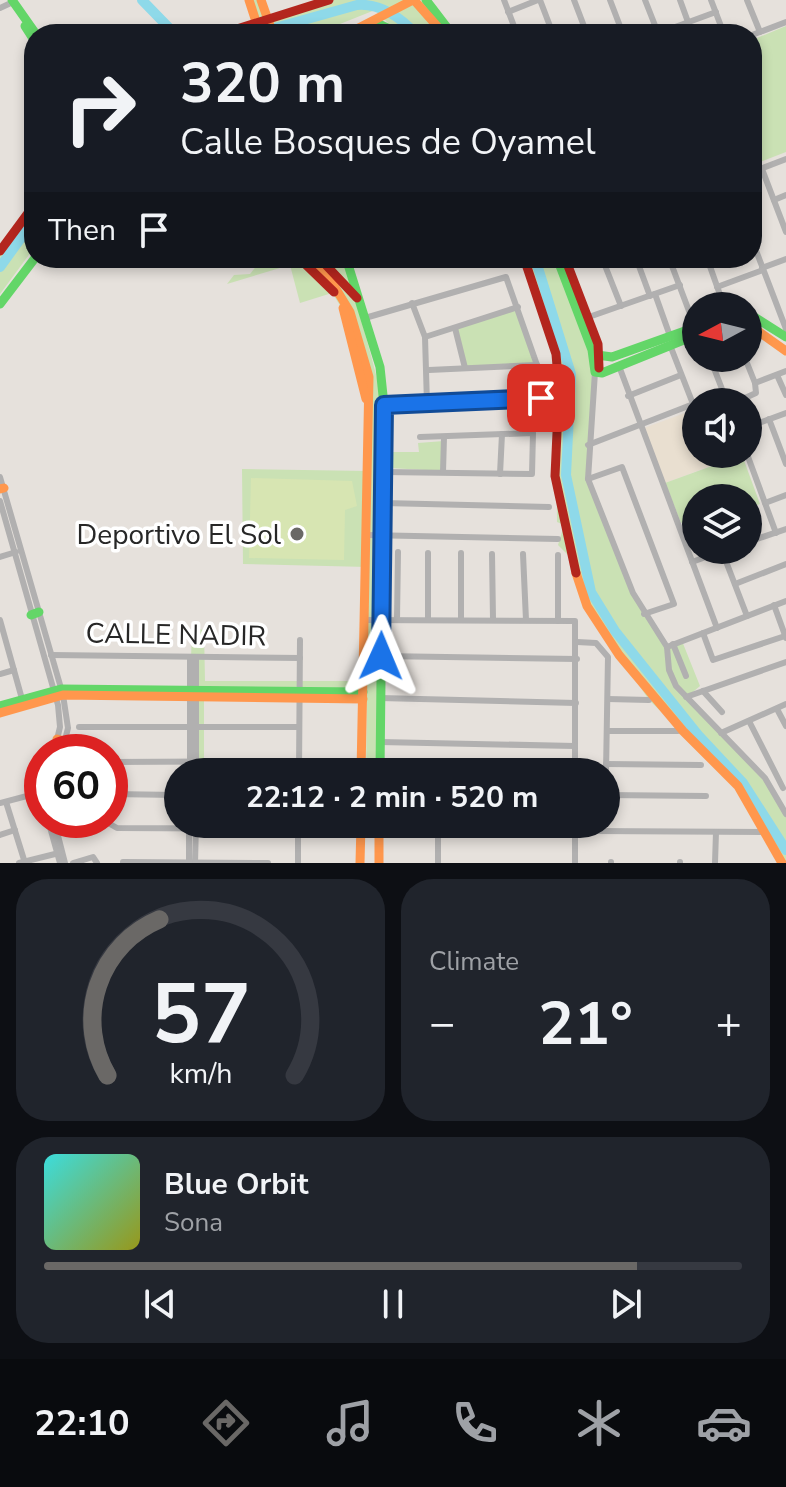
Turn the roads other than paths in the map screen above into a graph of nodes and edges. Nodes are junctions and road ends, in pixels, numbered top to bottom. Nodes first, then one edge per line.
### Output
1 (249, 0) edge
2 (261, 0) edge
3 (329, 0) edge
4 (406, 0) edge
5 (414, 0) edge
6 (426, 0) edge
7 (439, 0) edge
8 (504, 0) edge
9 (539, 0) edge
10 (574, 0) edge
11 (610, 0) edge
12 (645, 0) edge
13 (680, 0) edge
14 (711, 0) edge
15 (747, 0) edge
16 (11, 2) edge
17 (310, 2) edge
18 (399, 5) edge
19 (433, 12) junction
20 (508, 12) junction
21 (716, 12) junction
22 (376, 21) junction
23 (688, 22) junction
24 (786, 22) edge
25 (24, 24) edge
26 (30, 24) edge
27 (263, 24) edge
28 (264, 24) edge
29 (272, 24) edge
30 (369, 24) edge
31 (382, 24) edge
32 (435, 24) edge
33 (443, 24) edge
34 (513, 24) edge
35 (549, 24) edge
36 (583, 24) edge
37 (619, 24) edge
38 (653, 24) edge
39 (683, 24) edge
40 (720, 24) edge
41 (753, 24) edge
42 (762, 32) edge
43 (786, 159) edge
44 (762, 169) joint
45 (786, 195) edge
46 (774, 200) junction
47 (24, 219) edge
48 (786, 232) edge
49 (0, 251) edge
50 (786, 259) edge
51 (27, 268) edge
52 (310, 268) edge
53 (319, 268) edge
54 (330, 268) edge
55 (333, 268) edge
56 (349, 268) edge
57 (527, 268) edge
58 (561, 268) edge
59 (568, 268) edge
60 (606, 268) edge
61 (641, 268) edge
62 (673, 268) edge
63 (710, 268) edge
64 (763, 269) junction
65 (335, 273) junction
66 (680, 285) junction
67 (717, 287) junction
68 (683, 292) edge
69 (719, 292) edge
70 (653, 295) junction
71 (359, 299) junction
72 (412, 303) junction
73 (0, 304) edge
74 (621, 306) junction
75 (518, 307) junction
76 (365, 318) junction
77 (586, 318) junction
78 (762, 322) edge
79 (455, 328) junction
80 (786, 329) edge
81 (682, 334) edge
82 (762, 334) edge
83 (425, 337) junction
84 (786, 337) edge
85 (682, 338) edge
86 (670, 340) junction
87 (786, 351) edge
88 (597, 356) junction
89 (537, 365) junction
90 (619, 366) junction
91 (465, 368) junction
92 (429, 370) junction
93 (786, 371) edge
94 (751, 372) edge
95 (597, 375) junction
96 (681, 375) junction
97 (777, 375) junction
98 (755, 383) junction
99 (688, 388) edge
100 (756, 388) edge
101 (786, 395) edge
102 (628, 396) junction
103 (427, 404) junction
104 (384, 405) junction
105 (682, 408) edge
106 (786, 413) edge
107 (769, 419) junction
108 (762, 422) edge
109 (639, 425) junction
110 (369, 426) junction
111 (502, 434) junction
112 (420, 437) dead end
113 (444, 437) junction
114 (588, 445) junction
115 (786, 464) edge
116 (752, 468) edge
117 (385, 472) junction
118 (443, 472) junction
119 (500, 474) junction
120 (0, 477) edge
121 (588, 479) junction
122 (2, 489) edge
123 (786, 495) edge
124 (0, 501) edge
125 (383, 503) junction
126 (765, 503) junction
127 (549, 507) dead end
128 (786, 529) edge
129 (776, 533) junction
130 (382, 534) junction
131 (366, 535) junction
132 (682, 536) edge
133 (762, 538) edge
134 (558, 539) dead end
135 (22, 550) junction
136 (398, 552) dead end
137 (14, 553) junction
138 (428, 553) dead end
139 (461, 553) dead end
140 (492, 554) dead end
141 (523, 554) dead end
142 (558, 555) dead end
143 (0, 557) edge
144 (693, 564) edge
145 (728, 564) edge
146 (786, 564) edge
147 (735, 584) junction
148 (786, 601) edge
149 (774, 605) junction
150 (35, 614) junction
151 (644, 614) junction
152 (747, 616) junction
153 (382, 619) junction
154 (397, 619) junction
155 (428, 619) junction
156 (461, 619) junction
157 (493, 619) junction
158 (0, 620) edge
159 (363, 620) junction
160 (526, 620) junction
161 (558, 621) junction
162 (717, 628) junction
163 (703, 633) junction
164 (786, 637) edge
165 (300, 640) dead end
166 (577, 642) junction
167 (670, 646) junction
168 (51, 655) junction
169 (381, 656) junction
170 (193, 657) junction
171 (300, 658) junction
172 (577, 659) junction
173 (786, 662) edge
174 (14, 670) junction
175 (0, 674) edge
176 (686, 676) dead end
177 (703, 691) junction
178 (193, 692) junction
179 (58, 693) junction
180 (299, 694) junction
181 (363, 695) junction
182 (686, 697) junction
183 (380, 698) junction
184 (22, 699) junction
185 (608, 699) junction
186 (649, 700) dead end
187 (576, 703) junction
188 (786, 704) edge
189 (0, 706) edge
190 (777, 709) junction
191 (722, 712) dead end
192 (0, 713) edge
193 (749, 721) junction
194 (786, 726) edge
195 (79, 727) dead end
196 (299, 727) junction
197 (193, 728) junction
198 (607, 731) junction
199 (678, 731) dead end
200 (721, 733) junction
201 (61, 734) edge
202 (380, 742) junction
203 (575, 746) junction
204 (193, 758) edge
205 (299, 758) edge
206 (361, 758) edge
207 (380, 758) edge
208 (575, 758) edge
209 (606, 758) edge
210 (164, 761) edge
211 (128, 762) edge
212 (701, 765) dead end
213 (620, 768) edge
214 (784, 787) edge
215 (774, 792) junction
216 (128, 794) edge
217 (164, 795) edge
218 (620, 795) edge
219 (706, 796) dead end
220 (24, 797) edge
221 (3, 802) edge
222 (786, 814) edge
223 (164, 827) edge
224 (128, 828) edge
225 (620, 829) edge
226 (15, 830) junction
227 (716, 832) junction
228 (767, 832) junction
229 (0, 835) edge
230 (56, 838) edge
231 (57, 838) edge
232 (192, 838) edge
233 (298, 838) edge
234 (361, 838) edge
235 (379, 838) edge
236 (438, 838) edge
237 (574, 838) edge
238 (60, 852) junction
239 (123, 862) edge
240 (192, 862) edge
241 (23, 863) edge
242 (62, 863) edge
243 (73, 863) edge
244 (97, 863) edge
245 (268, 863) edge
246 (298, 863) edge
247 (360, 863) edge
248 (379, 863) edge
249 (438, 863) edge
250 (575, 863) edge
251 (715, 863) edge
252 (782, 863) edge

1 - 27 main road
2 - 28 main road
3 - 17 main road
4 - 18 main road
5 - 18 main road
5 - 32 main road
6 - 19 main road
7 - 19 street
8 - 20 street
9 - 20 street
9 - 35 street
10 - 36 street
11 - 37 street
12 - 38 street
13 - 23 street
14 - 21 street
15 - 41 street
16 - 25 main road
16 - 26 main road
17 - 29 main road
18 - 22 main road
19 - 33 main road
20 - 34 street
21 - 23 street
21 - 40 street
22 - 30 main road
22 - 31 main road
23 - 39 street
24 - 42 street
43 - 44 street
44 - 46 street
45 - 46 street
46 - 48 street
47 - 49 main road
50 - 64 street
51 - 73 main road
52 - 110 main road
53 - 110 main road
54 - 65 main road
55 - 65 main road
56 - 71 main road
57 - 228 main road
58 - 88 main road
59 - 77 main road
60 - 74 street
61 - 70 street
62 - 66 street
63 - 67 street
64 - 67 street
64 - 80 street
65 - 71 main road
66 - 68 street
66 - 70 street
67 - 69 street
70 - 74 street
70 - 86 street
71 - 76 main road
72 - 75 street
72 - 76 street
72 - 83 street
74 - 77 street
75 - 79 street
75 - 89 street
76 - 104 main road
77 - 88 main road
78 - 84 main road
79 - 83 street
79 - 91 street
81 - 86 main road
82 - 87 main road
83 - 92 street
85 - 86 main road
86 - 88 main road
86 - 90 main road
86 - 96 street
88 - 95 main road
89 - 91 street
89 - 103 street
90 - 95 main road
90 - 102 street
91 - 92 street
92 - 103 street
93 - 97 street
94 - 98 street
95 - 114 street
96 - 99 street
96 - 102 street
97 - 98 street
97 - 101 street
98 - 100 street
102 - 109 street
103 - 104 street
104 - 117 main road
105 - 109 street
106 - 107 street
107 - 108 street
107 - 115 street
109 - 114 street
109 - 132 street
110 - 131 main road
111 - 113 street
111 - 119 street
111 - 119 street
112 - 113 street
113 - 118 street
114 - 121 street
116 - 126 street
117 - 118 street
117 - 125 main road
118 - 119 street
120 - 122 street
121 - 151 street
121 - 151 street
122 - 135 street
123 - 126 street
124 - 137 street
125 - 127 street
125 - 130 main road
126 - 129 street
128 - 129 street
129 - 133 street
130 - 131 street
130 - 134 street
130 - 153 main road
131 - 159 main road
135 - 137 street
135 - 150 street
136 - 154 street
137 - 143 street
137 - 150 street
138 - 155 street
139 - 156 street
140 - 157 street
141 - 160 street
142 - 161 street
144 - 162 street
145 - 147 street
146 - 147 street
147 - 152 street
148 - 149 street
149 - 152 street
149 - 164 street
150 - 168 street
150 - 179 street
151 - 167 street
152 - 162 street
153 - 154 street
153 - 159 street
153 - 169 main road
154 - 155 street
155 - 156 street
156 - 157 street
157 - 160 street
158 - 174 street
159 - 181 main road
160 - 161 street
161 - 166 street
162 - 163 street
163 - 164 street
163 - 167 street
165 - 171 street
166 - 172 street
166 - 185 street
167 - 176 street
167 - 182 street
168 - 170 street, CALLE NADIR
168 - 179 street
169 - 172 street
169 - 183 main road
170 - 171 street, CALLE NADIR
170 - 178 street
171 - 180 street
172 - 187 street
173 - 177 street
174 - 175 street
174 - 184 street
177 - 182 street
177 - 191 street
178 - 179 main road
178 - 180 main road
178 - 197 street
179 - 184 main road
179 - 192 main road
179 - 201 street
180 - 181 main road
180 - 196 street
181 - 206 main road
182 - 200 street
183 - 187 street
183 - 202 main road
184 - 189 main road
185 - 186 street
185 - 198 street
187 - 203 street
188 - 190 street
190 - 193 street
190 - 194 street
193 - 200 street
193 - 214 street
195 - 197 street
196 - 197 street
196 - 205 street
197 - 204 street
198 - 199 street
198 - 209 street
200 - 215 street
202 - 203 street
202 - 207 main road
203 - 208 street
210 - 211 street
212 - 213 street
214 - 215 street
215 - 222 street
216 - 217 street
218 - 219 street
220 - 221 street
221 - 226 street
223 - 224 street
225 - 227 street
226 - 229 street
226 - 241 street
227 - 228 street
227 - 251 street
228 - 252 main road
230 - 238 street
231 - 238 street
232 - 240 street
233 - 246 street
234 - 247 main road
235 - 248 main road
236 - 249 street
237 - 250 street
238 - 241 street
238 - 242 street
239 - 240 street
240 - 245 street
243 - 244 street

